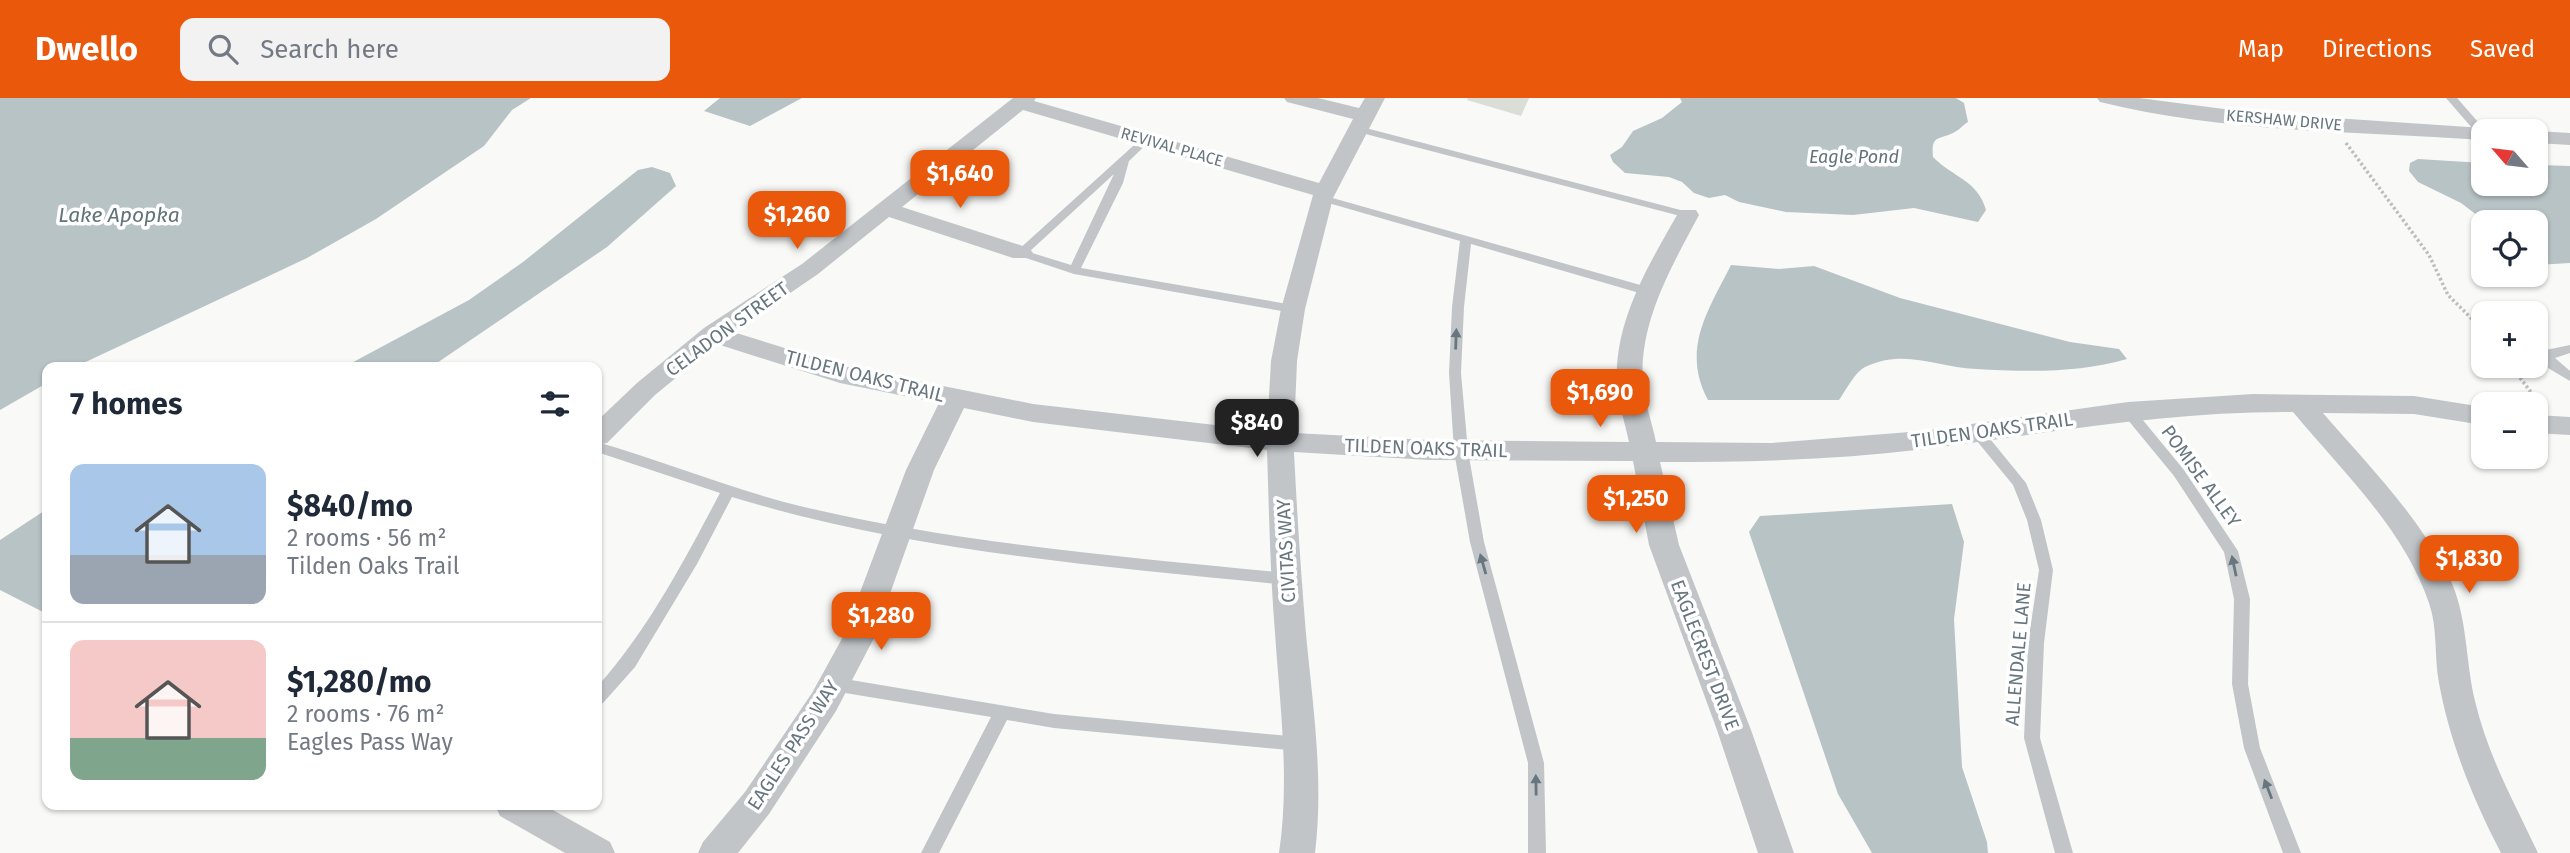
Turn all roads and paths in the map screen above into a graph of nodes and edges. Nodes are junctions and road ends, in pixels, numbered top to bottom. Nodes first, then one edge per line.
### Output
1 (1294, 98) edge
2 (2107, 98) edge
3 (2280, 98) edge
4 (2451, 98) edge
5 (1023, 100) edge
6 (1366, 115) edge
7 (2471, 120) edge
8 (2296, 121) junction
9 (2332, 124) junction
10 (2471, 133) edge
11 (2548, 138) edge
12 (1147, 139) junction
13 (2570, 139) edge
14 (1124, 160) junction
15 (1323, 194) junction
16 (886, 209) junction
17 (1688, 215) joint
18 (1466, 239) junction
19 (1021, 253) junction
20 (1074, 270) junction
21 (1647, 291) junction
22 (1293, 309) junction
23 (2471, 318) edge
24 (713, 334) junction
25 (2570, 349) edge
26 (2570, 377) edge
27 (955, 398) junction
28 (2300, 403) junction
29 (2128, 411) junction
30 (2471, 414) edge
31 (2548, 425) edge
32 (2570, 426) edge
33 (602, 431) edge
34 (1977, 432) junction
35 (1280, 442) junction
36 (602, 449) edge
37 (1461, 451) junction
38 (1646, 454) junction
39 (728, 492) junction
40 (897, 531) junction
41 (1286, 579) junction
42 (833, 684) junction
43 (602, 692) edge
44 (1002, 713) junction
45 (1300, 744) junction
46 (521, 810) edge
47 (597, 853) edge
48 (716, 853) edge
49 (930, 853) edge
50 (1297, 853) edge
51 (1536, 853) edge
52 (1776, 853) edge
53 (2064, 853) edge
54 (2292, 853) edge
55 (2520, 853) edge

1 - 6 street
2 - 8 street, KERSHAW DRIVE
3 - 8 street
4 - 7 lane
5 - 12 street, REVIVAL PLACE
5 - 16 street, CELADON STREET
6 - 15 street, CIVITAS WAY
6 - 17 lane
8 - 9 street, KERSHAW DRIVE
9 - 10 street, KERSHAW DRIVE
9 - 23 path
11 - 13 street
12 - 14 lane
12 - 15 street, REVIVAL PLACE
14 - 19 lane
14 - 20 lane
15 - 18 lane
15 - 22 street, CIVITAS WAY
16 - 19 street
16 - 24 street, CELADON STREET
17 - 21 street, EAGLECREST DRIVE
18 - 21 lane
37 -> 18 lane
19 - 20 lane
20 - 22 lane
21 - 38 street, EAGLECREST DRIVE
22 - 35 street, CIVITAS WAY
24 - 27 street, TILDEN OAKS TRAIL
24 - 33 street, CELADON STREET
25 - 26 lane
27 - 35 street, TILDEN OAKS TRAIL
27 - 40 street, EAGLES PASS WAY
28 - 29 street, TILDEN OAKS TRAIL
28 - 30 street, TILDEN OAKS TRAIL
28 - 55 street
29 - 34 street, TILDEN OAKS TRAIL
54 -> 29 lane, POMISE ALLEY
31 - 32 street
34 - 38 street, TILDEN OAKS TRAIL
34 - 53 lane, ALLENDALE LANE
35 - 37 street, TILDEN OAKS TRAIL
35 - 41 street, CIVITAS WAY
36 - 39 lane
37 - 38 street, TILDEN OAKS TRAIL
51 -> 37 lane
38 - 52 street, EAGLECREST DRIVE
39 - 40 lane
39 - 43 lane
40 - 41 lane
40 - 42 street, EAGLES PASS WAY
41 - 45 street, CIVITAS WAY
42 - 44 lane
42 - 48 street, EAGLES PASS WAY
44 - 45 lane
44 - 49 lane
45 - 50 street, CIVITAS WAY
46 - 47 street

